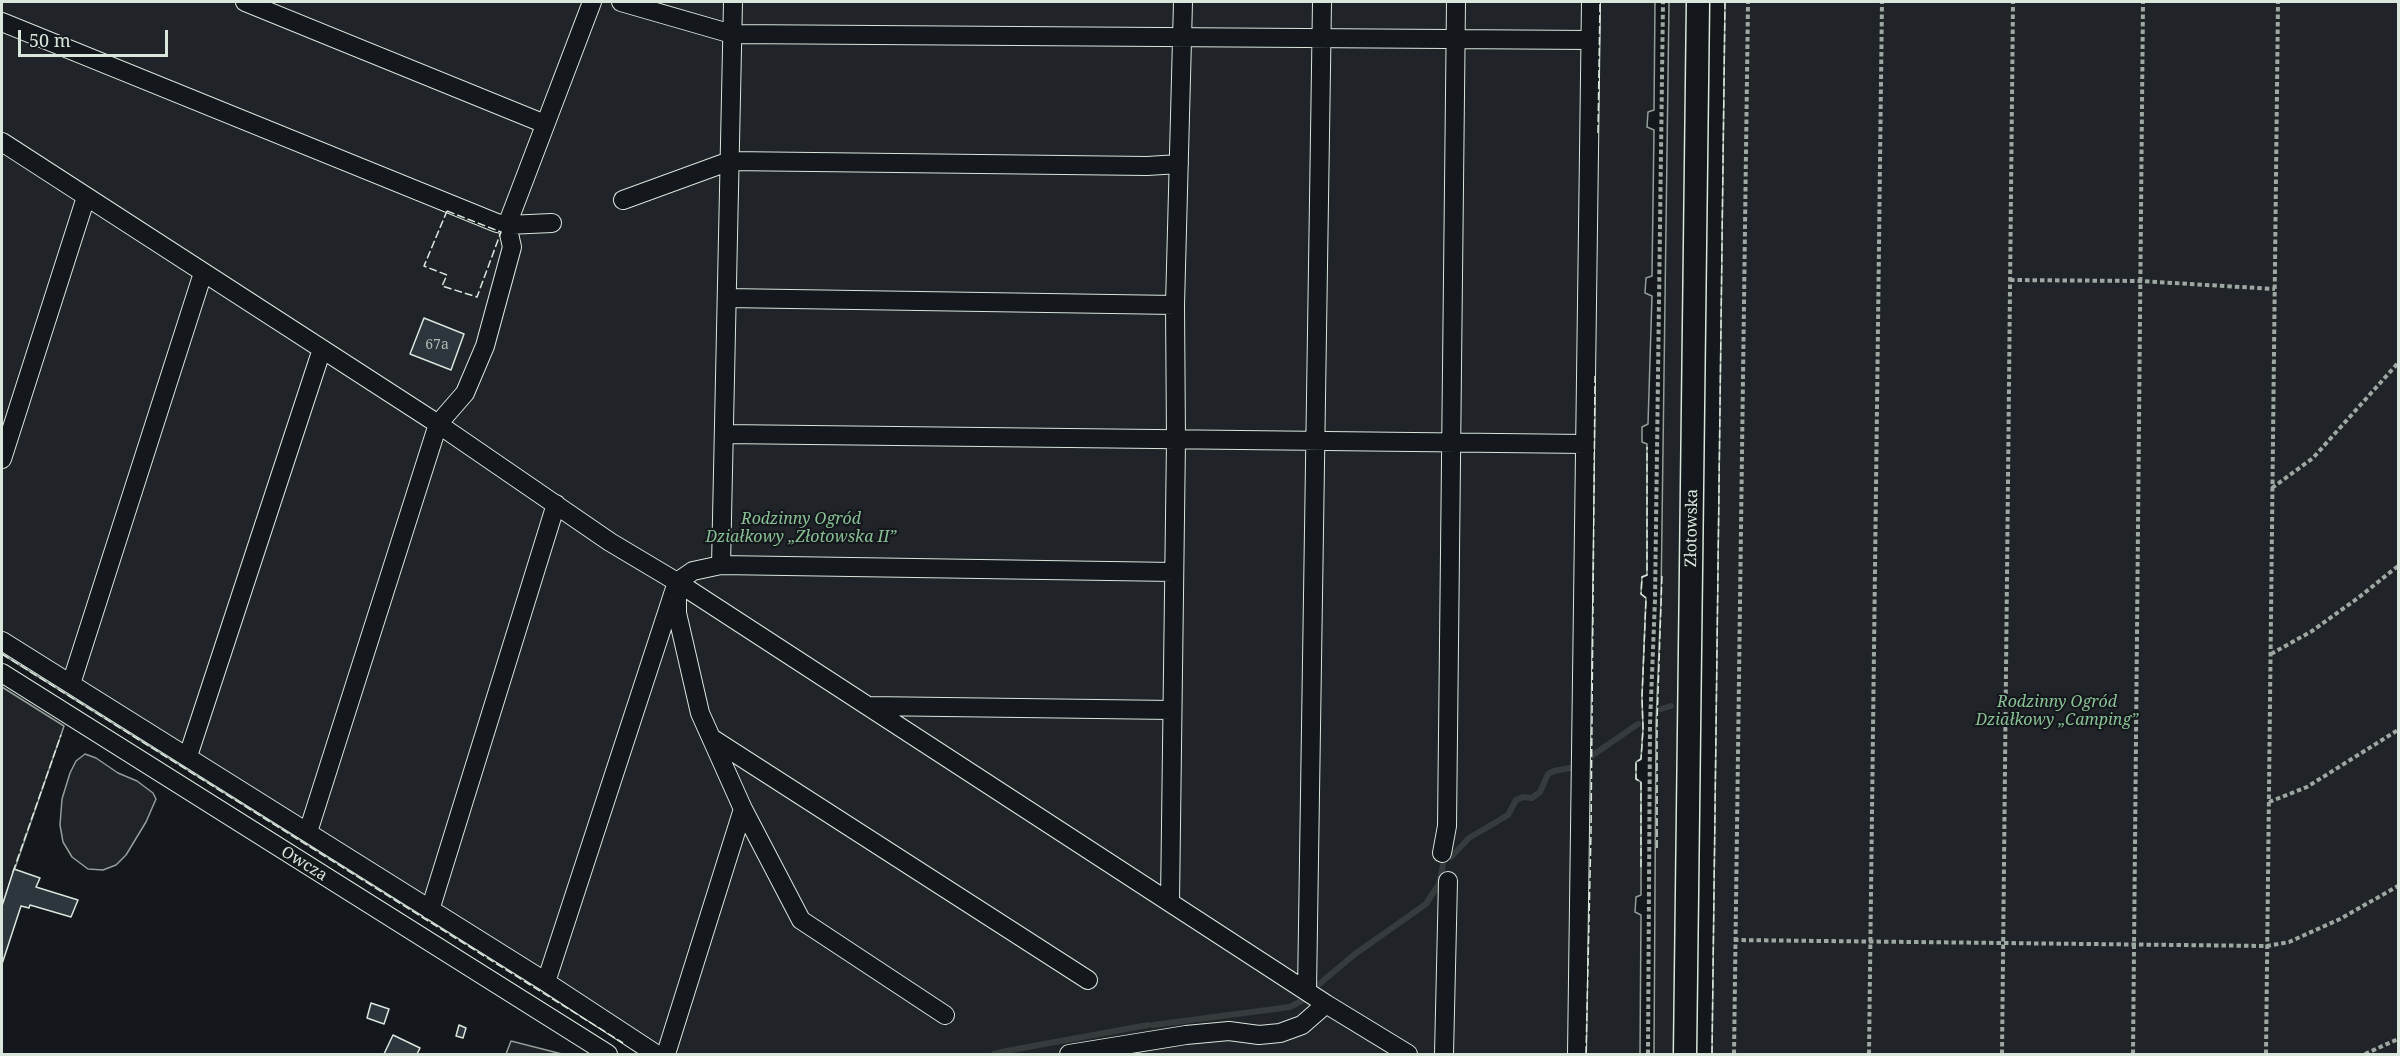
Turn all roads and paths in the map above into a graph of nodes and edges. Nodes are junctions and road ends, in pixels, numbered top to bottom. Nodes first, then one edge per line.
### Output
1 (245, 2) edge
2 (592, 2) edge
3 (621, 2) edge
4 (733, 2) edge
5 (1183, 2) edge
6 (1322, 2) edge
7 (1456, 2) edge
8 (1591, 2) edge
9 (1663, 2) edge
10 (1698, 2) edge
11 (1748, 2) edge
12 (1882, 2) edge
13 (2013, 2) edge
14 (2143, 2) edge
15 (2278, 2) edge
16 (2, 22) edge
17 (732, 34) junction
18 (1183, 38) junction
19 (1322, 39) junction
20 (1455, 40) junction
21 (1590, 40) junction
22 (545, 124) junction
23 (2, 142) edge
24 (730, 161) junction
25 (1179, 164) junction
26 (86, 197) junction
27 (623, 200) dead end
28 (552, 223) dead end
29 (507, 225) junction
30 (203, 273) junction
31 (2010, 280) junction
32 (2139, 281) junction
33 (2275, 289) junction
34 (727, 298) junction
35 (1175, 305) junction
36 (322, 349) junction
37 (2398, 363) edge
38 (438, 423) junction
39 (724, 434) junction
40 (1176, 440) junction
41 (1316, 441) junction
42 (1452, 441) junction
43 (1585, 444) junction
44 (2, 459) edge
45 (2272, 488) junction
46 (556, 504) junction
47 (721, 565) junction
48 (2398, 566) edge
49 (1174, 572) junction
50 (677, 582) junction
51 (2, 641) edge
52 (2270, 654) junction
53 (2, 673) edge
54 (71, 684) junction
55 (869, 706) junction
56 (1172, 711) junction
57 (2398, 730) edge
58 (713, 739) junction
59 (188, 756) junction
60 (2269, 802) junction
61 (743, 809) junction
62 (308, 832) junction
63 (1442, 853) dead end
64 (1448, 882) dead end
65 (2398, 886) edge
66 (1170, 901) junction
67 (430, 910) junction
68 (1734, 940) junction
69 (1870, 942) junction
70 (2003, 944) junction
71 (2134, 945) junction
72 (2267, 946) junction
73 (1088, 980) dead end
74 (546, 982) junction
75 (1307, 991) junction
76 (1326, 1004) junction
77 (945, 1015) dead end
78 (2398, 1039) edge
79 (608, 1054) edge
80 (656, 1054) edge
81 (666, 1054) edge
82 (1069, 1054) edge
83 (1408, 1054) edge
84 (1444, 1054) edge
85 (1577, 1054) edge
86 (1648, 1054) edge
87 (1685, 1054) edge
88 (1734, 1054) edge
89 (1869, 1054) edge
90 (2002, 1054) edge
91 (2133, 1054) edge
92 (2266, 1054) edge
93 (2365, 1054) edge

1 - 22 street
2 - 22 street
3 - 17 street
4 - 17 street
5 - 18 street
6 - 19 street
7 - 20 street
8 - 21 street
9 - 86 path
10 - 87 street, Złotowska
11 - 68 path
12 - 69 path
13 - 31 path
14 - 32 path
15 - 33 path
16 - 29 street
17 - 18 street
17 - 24 street
18 - 19 street
18 - 25 street
19 - 20 street
19 - 41 street
20 - 21 street
20 - 42 street
21 - 43 street
22 - 29 street
23 - 26 street
24 - 25 street
24 - 27 street
24 - 34 street
25 - 35 street
26 - 30 street
26 - 44 street
28 - 29 street
29 - 38 street
30 - 36 street
30 - 54 street
31 - 32 path
31 - 70 path
32 - 33 path
32 - 71 path
33 - 45 path
34 - 35 street
34 - 39 street
35 - 40 street
36 - 38 street
36 - 59 street
37 - 45 path
38 - 46 street
38 - 62 street
39 - 40 street
39 - 47 street
40 - 41 street
40 - 49 street
41 - 42 street
41 - 75 street
42 - 43 street
42 - 63 street
43 - 85 street
45 - 52 path
46 - 50 street
46 - 67 street
47 - 49 street
47 - 50 street
48 - 52 path
49 - 56 street
50 - 55 street
50 - 58 street
50 - 74 street
51 - 54 street
52 - 60 path
53 - 79 street, Owcza
54 - 59 street
55 - 56 street
55 - 66 street
56 - 66 street
57 - 60 path
58 - 61 street
58 - 73 street
59 - 62 street
60 - 72 path
61 - 77 street
61 - 81 street
62 - 67 street
64 - 84 street
65 - 72 path
66 - 75 street
67 - 74 street
68 - 69 path
68 - 88 path
69 - 70 path
69 - 89 path
70 - 71 path
70 - 90 path
71 - 72 path
71 - 91 path
72 - 92 path
74 - 80 street
75 - 76 street
76 - 82 street
76 - 83 street
78 - 93 path

